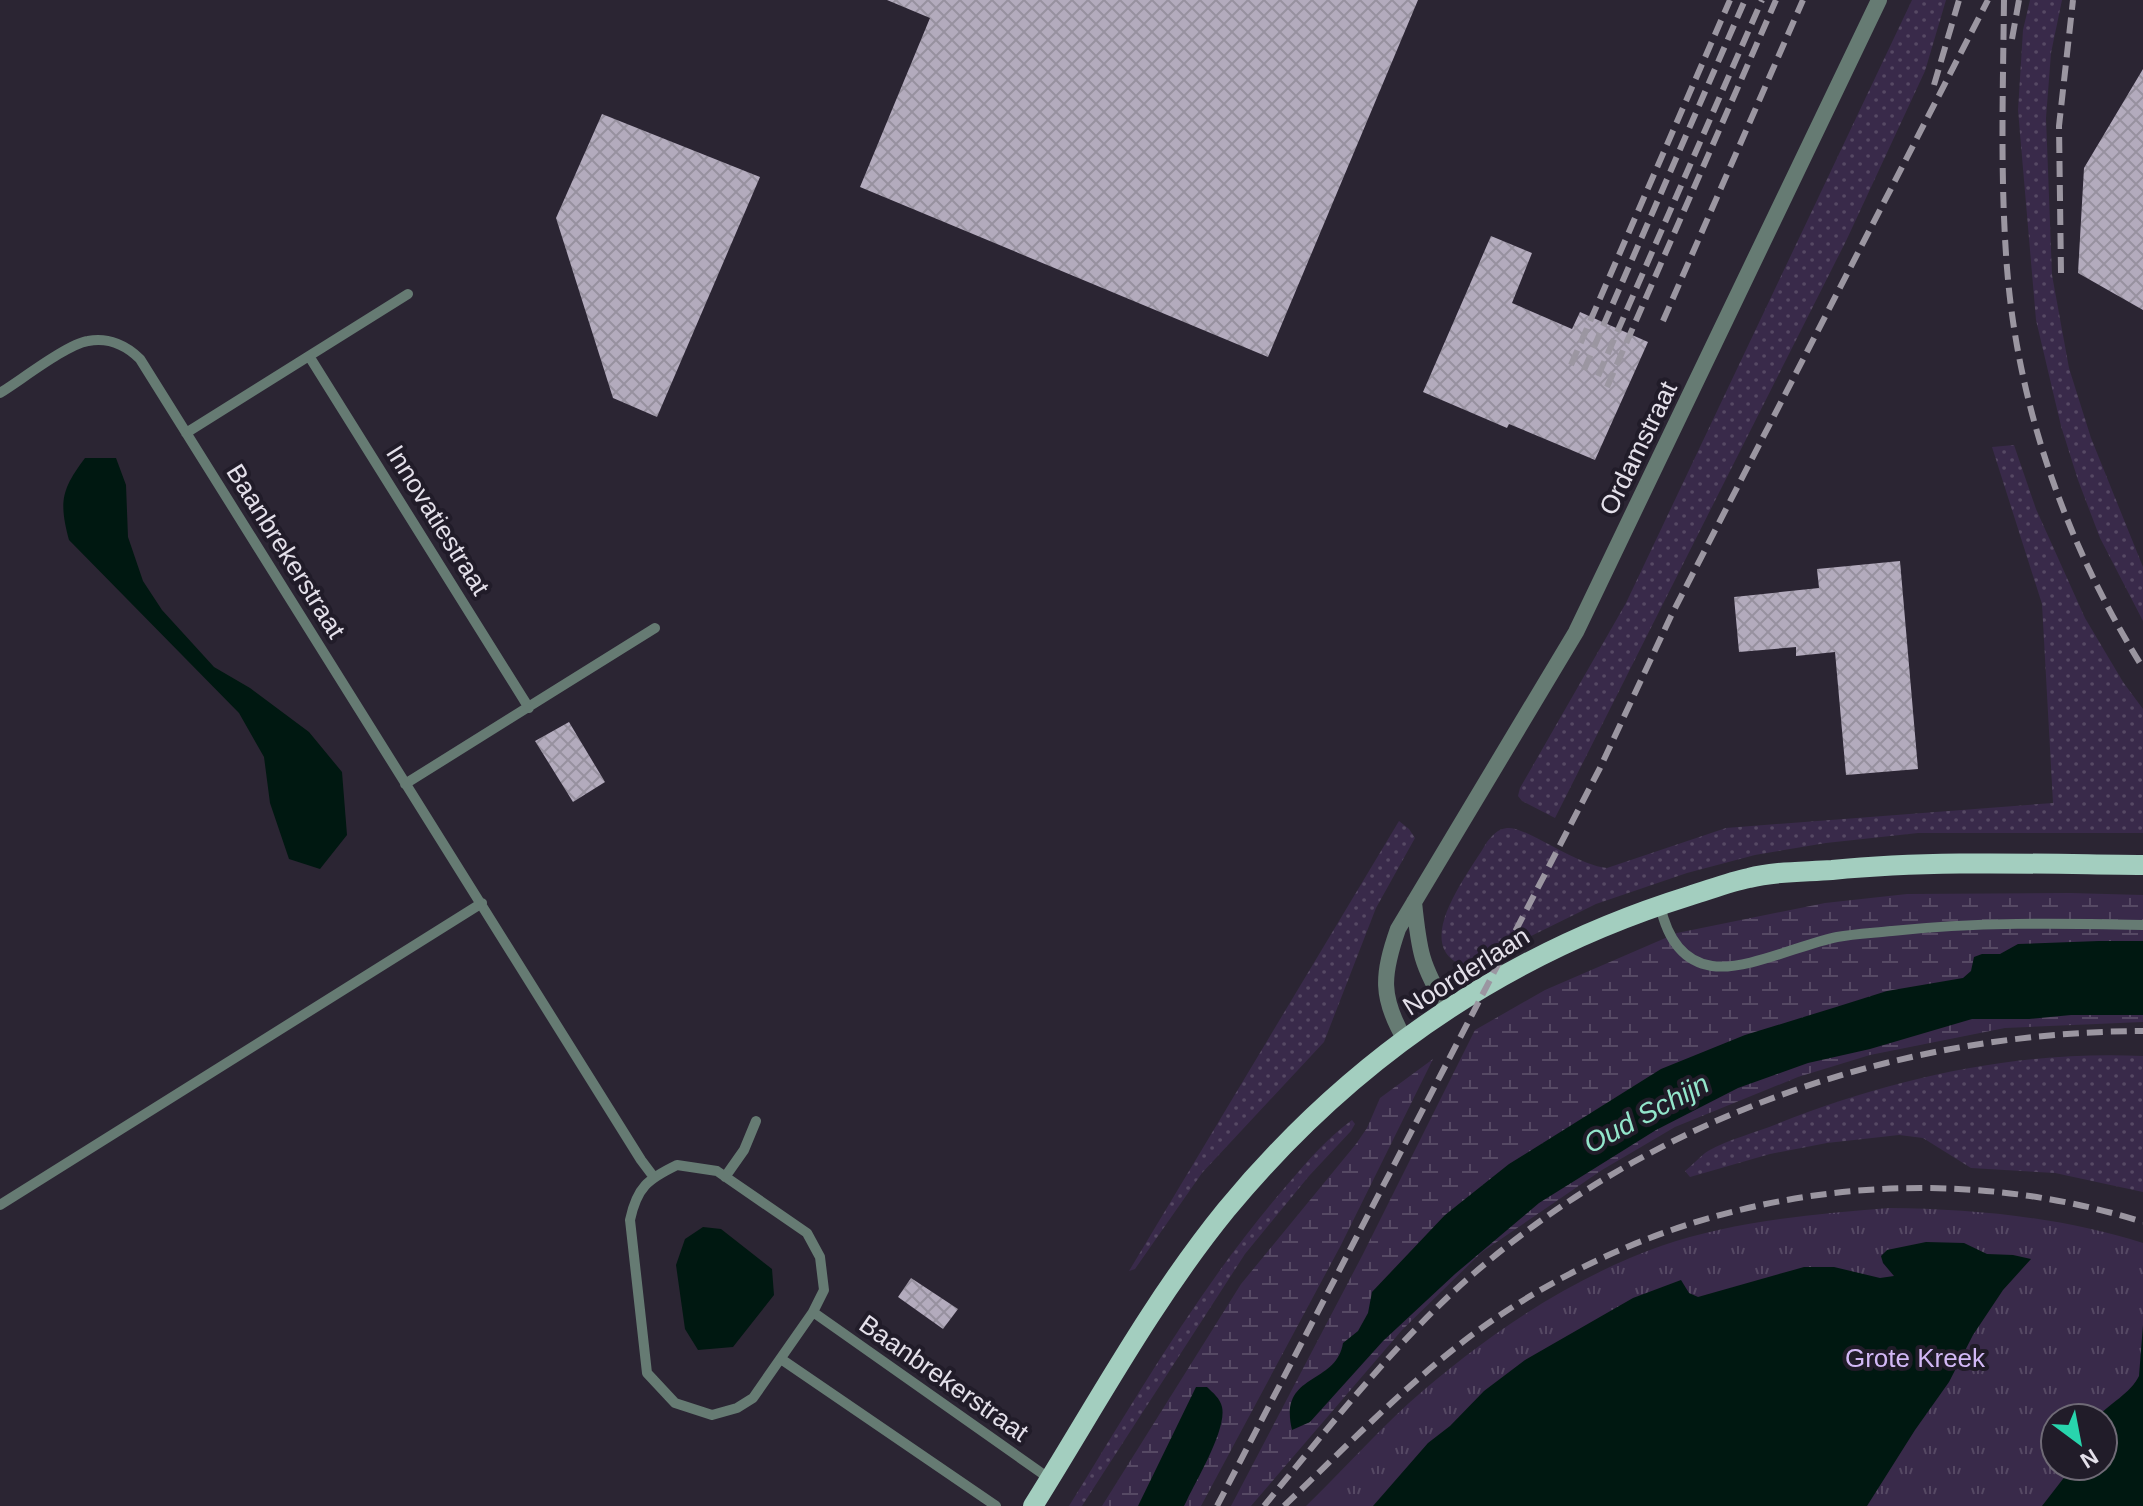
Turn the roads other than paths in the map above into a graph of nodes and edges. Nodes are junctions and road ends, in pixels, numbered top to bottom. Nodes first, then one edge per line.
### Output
1 (1879, 0) edge
2 (408, 294) dead end
3 (309, 356) junction
4 (0, 393) edge
5 (186, 433) junction
6 (655, 628) dead end
7 (529, 708) junction
8 (405, 784) junction
9 (2143, 865) edge
10 (1414, 902) junction
11 (482, 903) junction
12 (1660, 905) junction
13 (2143, 925) edge
14 (1447, 1008) junction
15 (1405, 1040) junction
16 (756, 1121) dead end
17 (653, 1176) junction
18 (725, 1177) junction
19 (0, 1205) edge
20 (813, 1312) junction
21 (781, 1359) junction
22 (1050, 1479) junction
23 (996, 1506) edge
24 (1033, 1506) edge

1 - 10 street, Ordamstraat
2 - 3 lane
3 - 5 lane
3 - 7 lane, Innovatiestraat
4 - 5 lane, Baanbrekerstraat
5 - 8 lane, Baanbrekerstraat
6 - 7 lane
7 - 8 lane
8 - 11 lane, Baanbrekerstraat
9 - 12 main road, Noorderlaan
10 - 14 street
10 - 15 street, Ordamstraat
11 - 17 lane, Baanbrekerstraat
11 - 19 lane
12 - 13 lane
12 - 14 main road, Noorderlaan
14 - 15 main road, Noorderlaan
15 - 22 main road, Noorderlaan
16 - 18 lane
17 - 18 lane
17 - 21 lane
18 - 20 lane
20 - 21 lane
20 - 22 lane, Baanbrekerstraat
21 - 23 lane
22 - 24 main road, Noorderlaan

